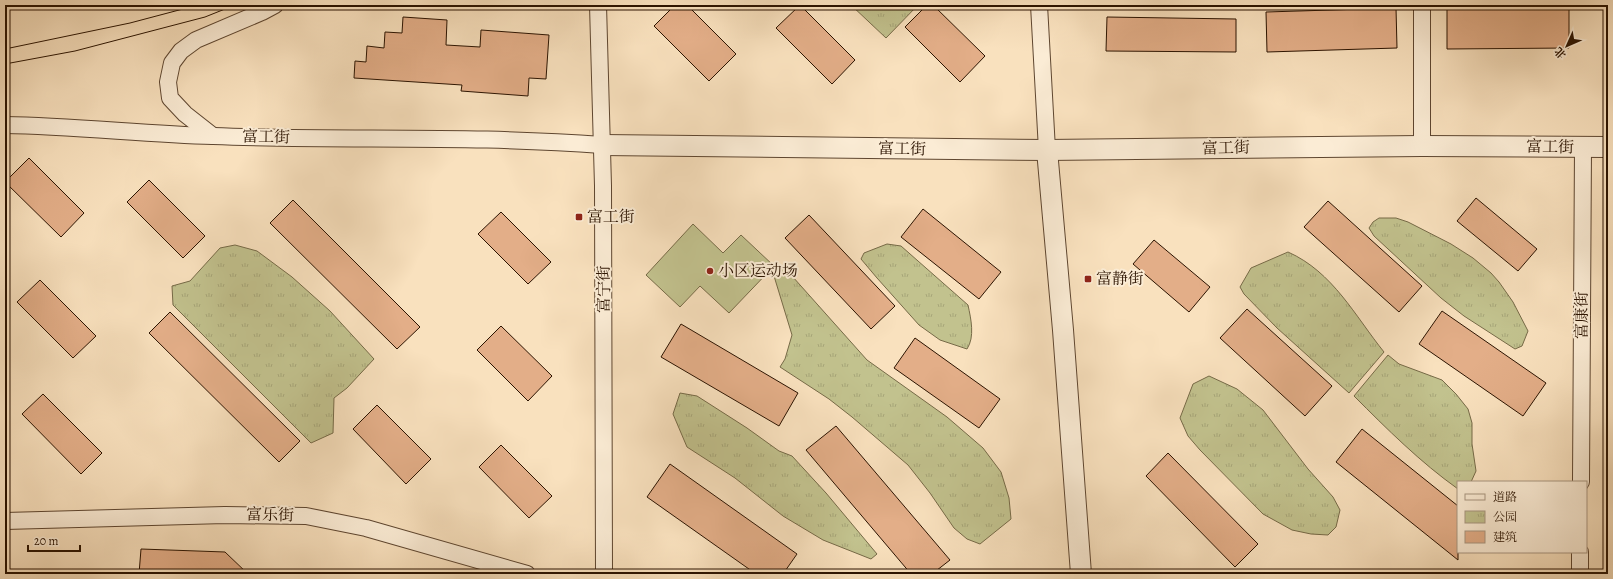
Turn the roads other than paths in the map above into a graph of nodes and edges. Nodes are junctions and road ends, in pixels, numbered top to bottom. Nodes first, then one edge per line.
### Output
1 (275, 5) edge
2 (598, 5) edge
3 (1039, 5) edge
4 (1422, 5) edge
5 (5, 124) edge
6 (213, 136) junction
7 (602, 145) junction
8 (1422, 146) junction
9 (1584, 148) junction
10 (1608, 148) edge
11 (1048, 150) junction
12 (1581, 481) edge
13 (5, 521) edge
14 (1580, 553) edge
15 (527, 574) edge
16 (604, 574) edge
17 (1081, 574) edge
18 (1580, 574) edge

1 - 6 street
2 - 7 street, 富宁街
3 - 11 street
4 - 8 street
5 - 6 street, 富工街
6 - 7 street, 富工街
7 - 11 street, 富工街
7 - 16 street, 富宁街
8 - 9 street, 富工街
8 - 11 street, 富工街
9 - 10 street, 富工街
9 - 12 street, 富康街
11 - 17 street
13 - 15 street, 富乐街
14 - 18 street

